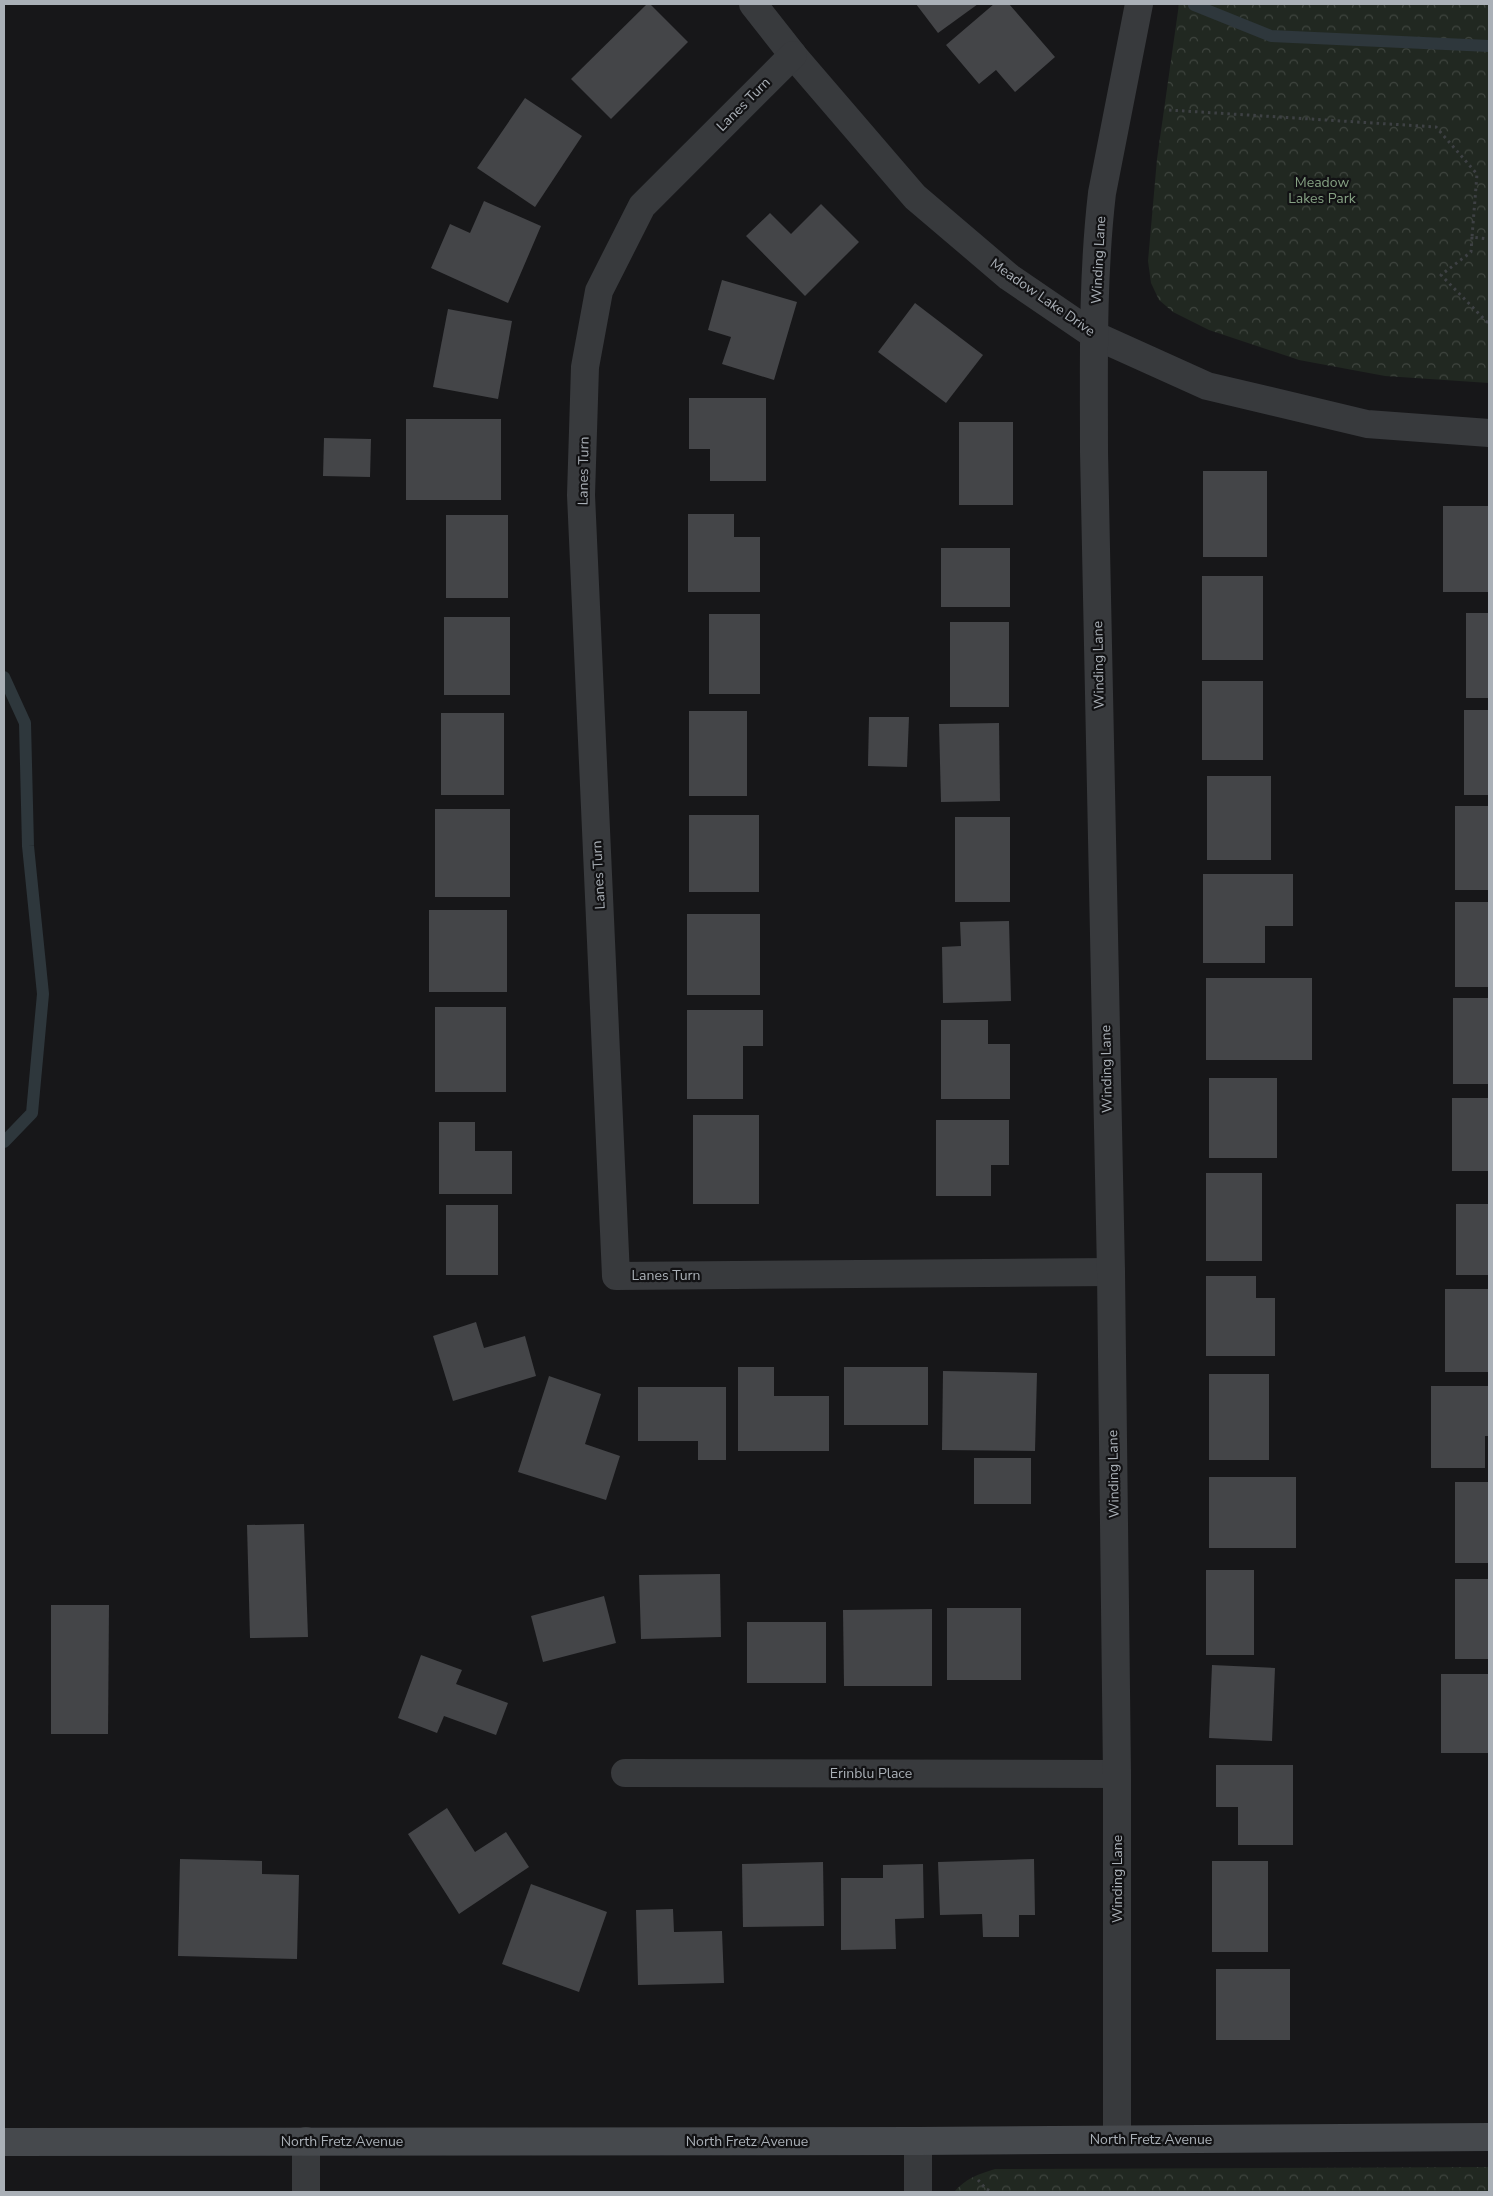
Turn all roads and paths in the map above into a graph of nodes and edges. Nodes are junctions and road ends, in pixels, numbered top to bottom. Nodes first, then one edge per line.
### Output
1 (754, 4) edge
2 (1139, 4) edge
3 (793, 54) junction
4 (1169, 110) dead end
5 (1472, 238) junction
6 (1489, 239) edge
7 (1489, 322) edge
8 (1094, 335) junction
9 (1489, 433) edge
10 (1111, 1272) junction
11 (625, 1773) dead end
12 (1117, 1774) junction
13 (1489, 2137) edge
14 (1117, 2139) junction
15 (306, 2141) junction
16 (918, 2141) junction
17 (4, 2142) edge
18 (978, 2180) dead end
19 (306, 2192) edge
20 (918, 2192) edge
21 (993, 2192) edge

1 - 3 street, Meadow Lake Drive
2 - 8 street, Winding Lane
3 - 8 street, Meadow Lake Drive
3 - 10 street, Lanes Turn
4 - 5 path
5 - 6 path
5 - 7 path
8 - 9 street, Meadow Lake Drive
8 - 10 street, Winding Lane
10 - 12 street, Winding Lane
11 - 12 street, Erinblu Place
12 - 14 street, Winding Lane
13 - 14 street, North Fretz Avenue
14 - 16 street, North Fretz Avenue
15 - 16 street, North Fretz Avenue
15 - 17 street, North Fretz Avenue
15 - 19 street
16 - 20 street
18 - 21 path

